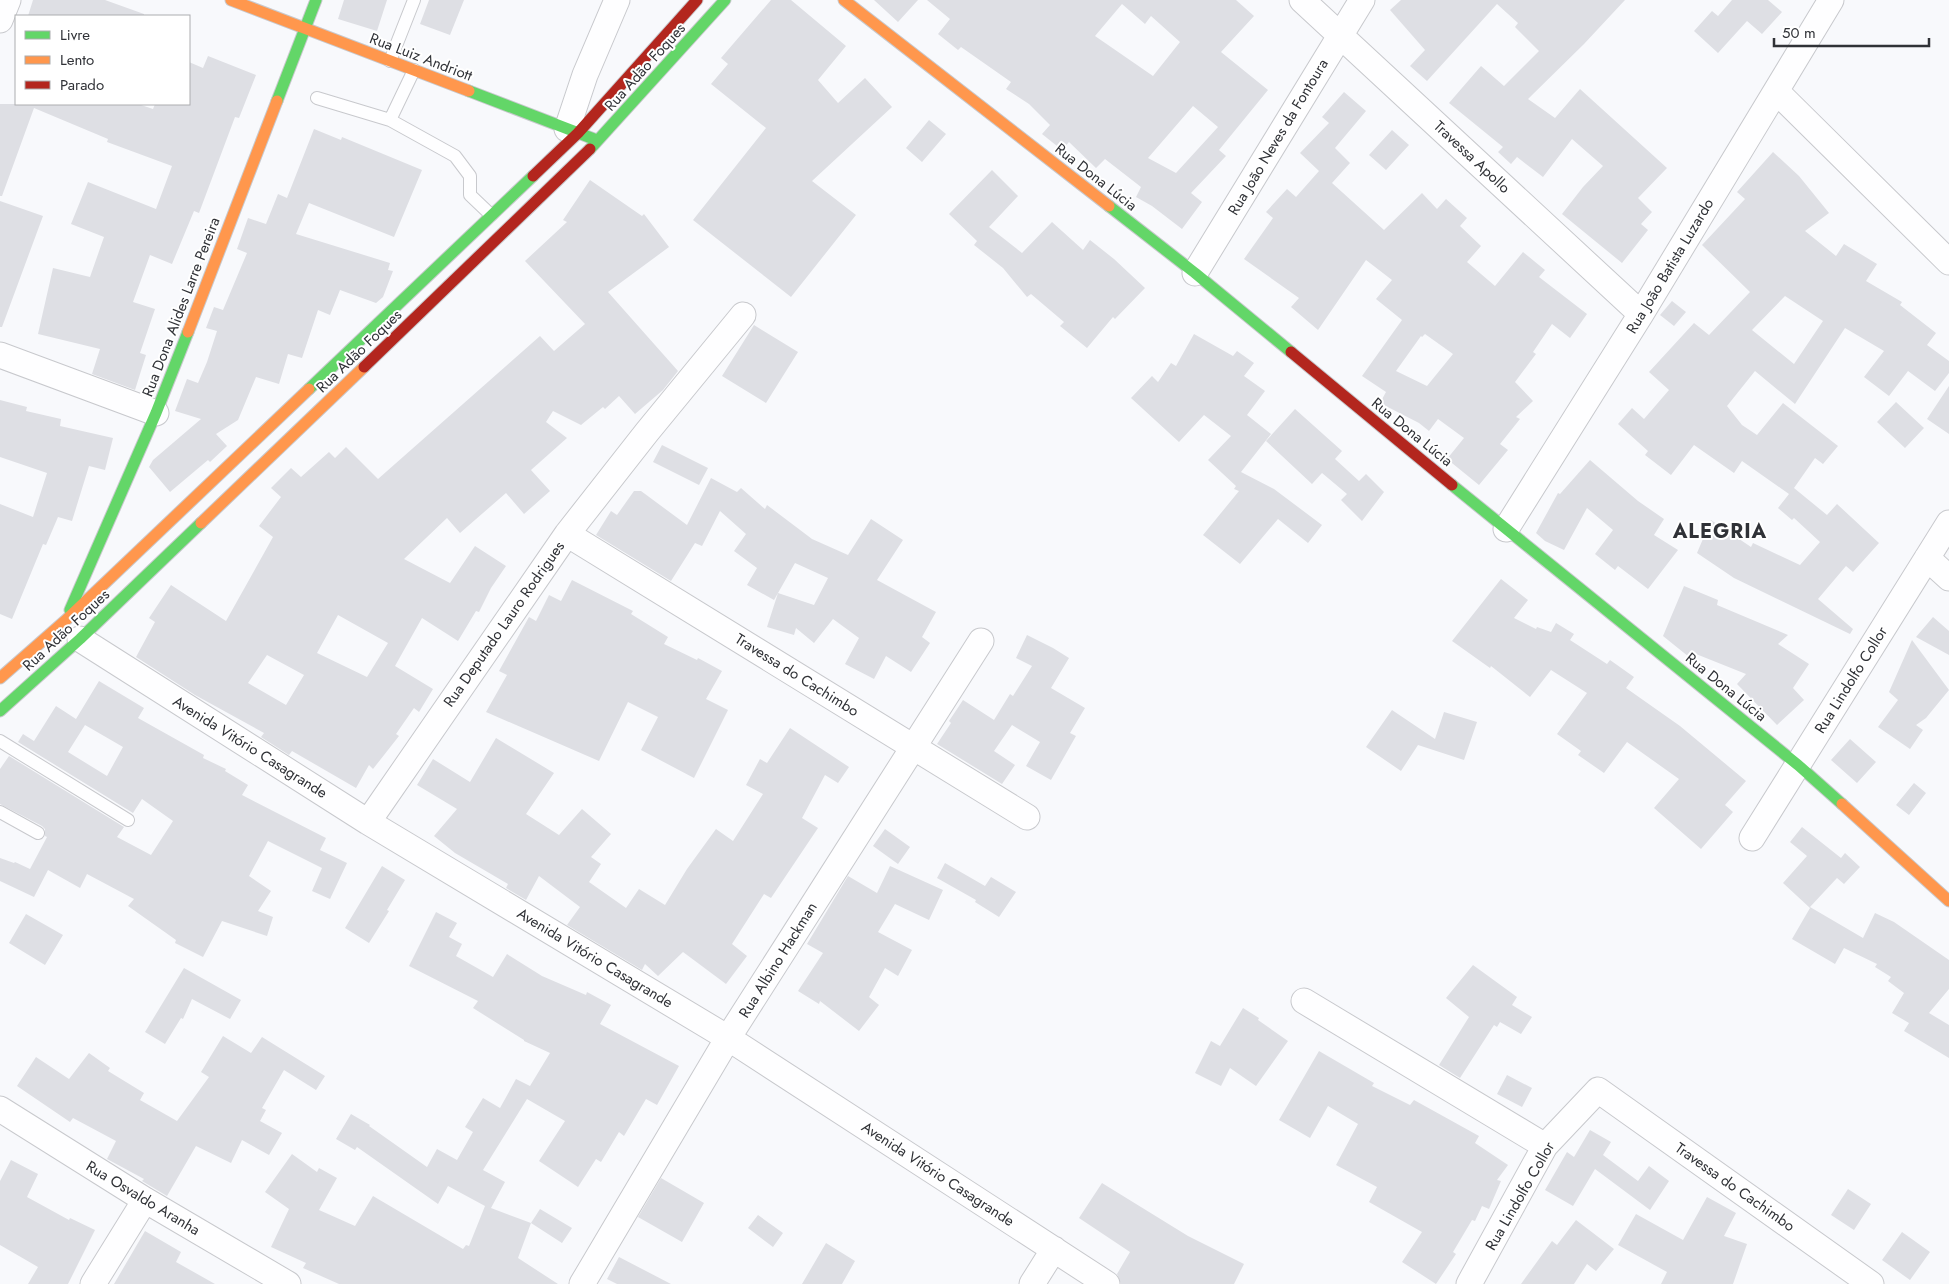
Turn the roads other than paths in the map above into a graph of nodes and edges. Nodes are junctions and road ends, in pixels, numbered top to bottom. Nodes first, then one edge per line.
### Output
1 (8, 0) edge
2 (231, 0) edge
3 (316, 0) edge
4 (414, 0) edge
5 (616, 0) edge
6 (697, 0) edge
7 (725, 0) edge
8 (844, 0) edge
9 (1302, 0) edge
10 (1362, 0) edge
11 (1831, 0) edge
12 (0, 20) edge
13 (305, 29) junction
14 (1340, 34) junction
15 (390, 61) junction
16 (414, 70) junction
17 (1776, 91) junction
18 (317, 98) dead end
19 (390, 120) junction
20 (572, 131) junction
21 (600, 141) junction
22 (491, 215) junction
23 (1949, 262) edge
24 (1195, 273) junction
25 (1641, 314) junction
26 (743, 315) dead end
27 (0, 355) edge
28 (156, 413) junction
29 (1949, 523) edge
30 (1506, 529) junction
31 (567, 534) junction
32 (1928, 558) junction
33 (1949, 578) edge
34 (72, 630) junction
35 (981, 640) dead end
36 (0, 678) edge
37 (0, 711) edge
38 (0, 741) edge
39 (914, 747) junction
40 (1798, 764) junction
41 (0, 812) edge
42 (1027, 817) dead end
43 (128, 820) dead end
44 (368, 822) junction
45 (38, 833) dead end
46 (1752, 838) dead end
47 (1949, 901) edge
48 (1304, 1001) dead end
49 (728, 1038) junction
50 (1598, 1090) joint
51 (0, 1110) edge
52 (1545, 1146) junction
53 (145, 1200) junction
54 (1054, 1249) junction
55 (94, 1284) edge
56 (288, 1284) edge
57 (582, 1284) edge
58 (1032, 1284) edge
59 (1107, 1284) edge
60 (1469, 1284) edge
61 (1871, 1284) edge

1 - 12 street
2 - 13 street, Rua Luiz Andriott
3 - 13 street, Rua Dona Alides Larre Pereira
4 - 15 lane
5 - 20 street
6 - 20 street, Rua Adão Foques
7 - 21 street, Rua Adão Foques
8 - 24 street, Rua Dona Lúcia
9 - 14 street, Travessa Apollo
10 - 14 street, Rua João Neves da Fontoura
11 - 17 street, Rua João Batista Luzardo
13 - 15 street, Rua Luiz Andriott
13 - 28 street, Rua Dona Alides Larre Pereira
14 - 24 street, Rua João Neves da Fontoura
14 - 25 street, Travessa Apollo
15 - 16 street, Rua Luiz Andriott
16 - 19 lane
16 - 20 street, Rua Luiz Andriott
17 - 23 street
17 - 25 street, Rua João Batista Luzardo
18 - 19 lane
19 - 22 lane
20 - 21 street, Rua Luiz Andriott
20 - 22 street, Rua Adão Foques
21 - 34 street, Rua Adão Foques
22 - 34 street, Rua Adão Foques
24 - 30 street, Rua Dona Lúcia
25 - 30 street, Rua João Batista Luzardo
26 - 31 street, Rua Deputado Lauro Rodrigues
27 - 28 street
28 - 34 street, Rua Dona Alides Larre Pereira
29 - 32 street, Rua Lindolfo Collor
30 - 40 street, Rua Dona Lúcia
31 - 39 street, Travessa do Cachimbo
31 - 44 street, Rua Deputado Lauro Rodrigues
32 - 33 street
32 - 40 street, Rua Lindolfo Collor
34 - 36 street, Rua Adão Foques
34 - 37 street, Rua Adão Foques
34 - 44 street, Avenida Vitório Casagrande
35 - 39 street, Rua Albino Hackman
38 - 43 lane
39 - 42 street, Travessa do Cachimbo
39 - 49 street, Rua Albino Hackman
40 - 46 street, Rua Lindolfo Collor
40 - 47 street, Rua Dona Lúcia
41 - 45 lane
44 - 49 street, Avenida Vitório Casagrande
48 - 52 street
49 - 54 street, Avenida Vitório Casagrande
49 - 57 street, Rua Albino Hackman
50 - 52 street, Rua Lindolfo Collor
50 - 61 street, Travessa do Cachimbo
51 - 53 street, Rua Osvaldo Aranha
52 - 60 street, Rua Lindolfo Collor
53 - 55 street
53 - 56 street, Rua Osvaldo Aranha
54 - 58 street
54 - 59 street, Avenida Vitório Casagrande

